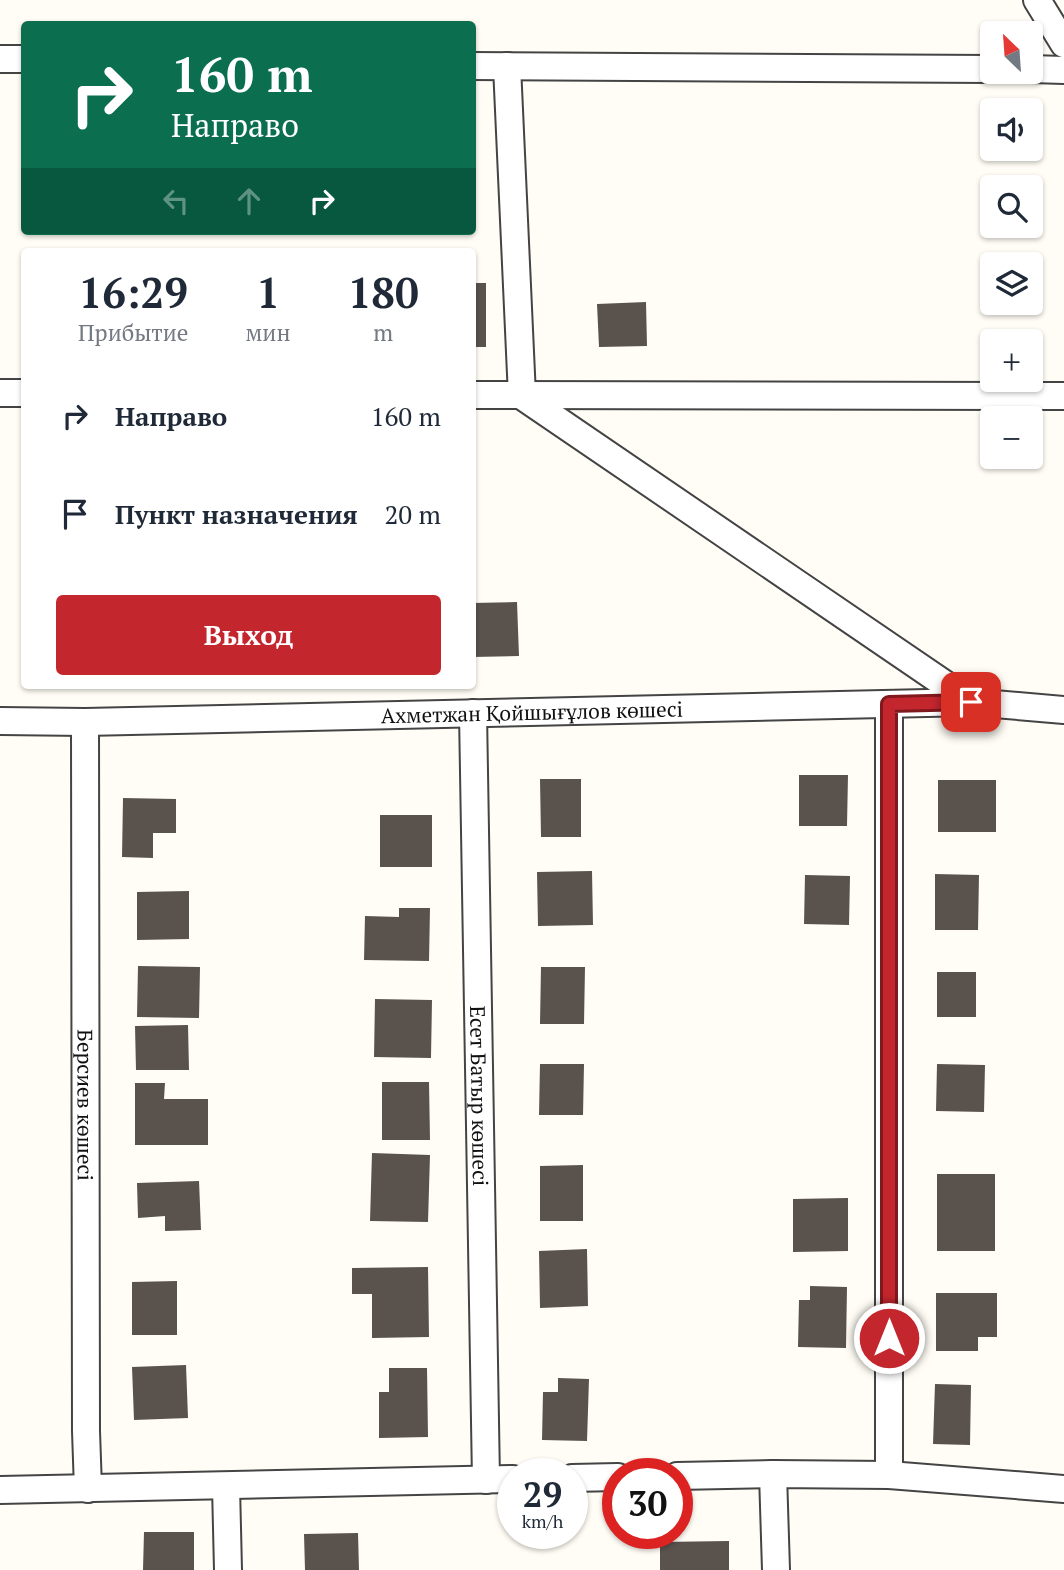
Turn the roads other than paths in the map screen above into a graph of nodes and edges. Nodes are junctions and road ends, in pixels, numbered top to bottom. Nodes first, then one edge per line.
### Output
1 (1037, 0) edge
2 (1064, 44) edge
3 (0, 59) edge
4 (21, 59) edge
5 (476, 66) edge
6 (508, 66) junction
7 (980, 69) edge
8 (1043, 69) edge
9 (1064, 70) edge
10 (0, 393) edge
11 (21, 393) edge
12 (476, 395) edge
13 (522, 396) junction
14 (1064, 396) edge
15 (971, 702) junction
16 (889, 704) junction
17 (1064, 710) edge
18 (473, 713) junction
19 (0, 721) edge
20 (85, 722) junction
21 (773, 1474) junction
22 (889, 1475) junction
23 (693, 1476) edge
24 (486, 1480) junction
25 (497, 1480) edge
26 (226, 1486) junction
27 (88, 1489) junction
28 (1064, 1489) edge
29 (0, 1490) edge
30 (228, 1570) edge
31 (776, 1570) edge

1 - 2 street
3 - 4 street
5 - 6 street
6 - 7 street
6 - 13 street
8 - 9 street
10 - 11 street
12 - 13 street
13 - 14 street
13 - 15 street
15 - 16 street, Ахметжан Қойшығұлов көшесі
15 - 17 street, Ахметжан Қойшығұлов көшесі
16 - 18 street, Ахметжан Қойшығұлов көшесі
16 - 22 street
18 - 20 street, Ахметжан Қойшығұлов көшесі
18 - 24 street, Есет Батыр көшесі
19 - 20 street, Ахметжан Қойшығұлов көшесі
20 - 27 street, Берсиев көшесі
21 - 22 street
21 - 23 street
21 - 31 street
22 - 28 street
24 - 25 street
24 - 26 street
26 - 27 street
26 - 30 street
27 - 29 street

